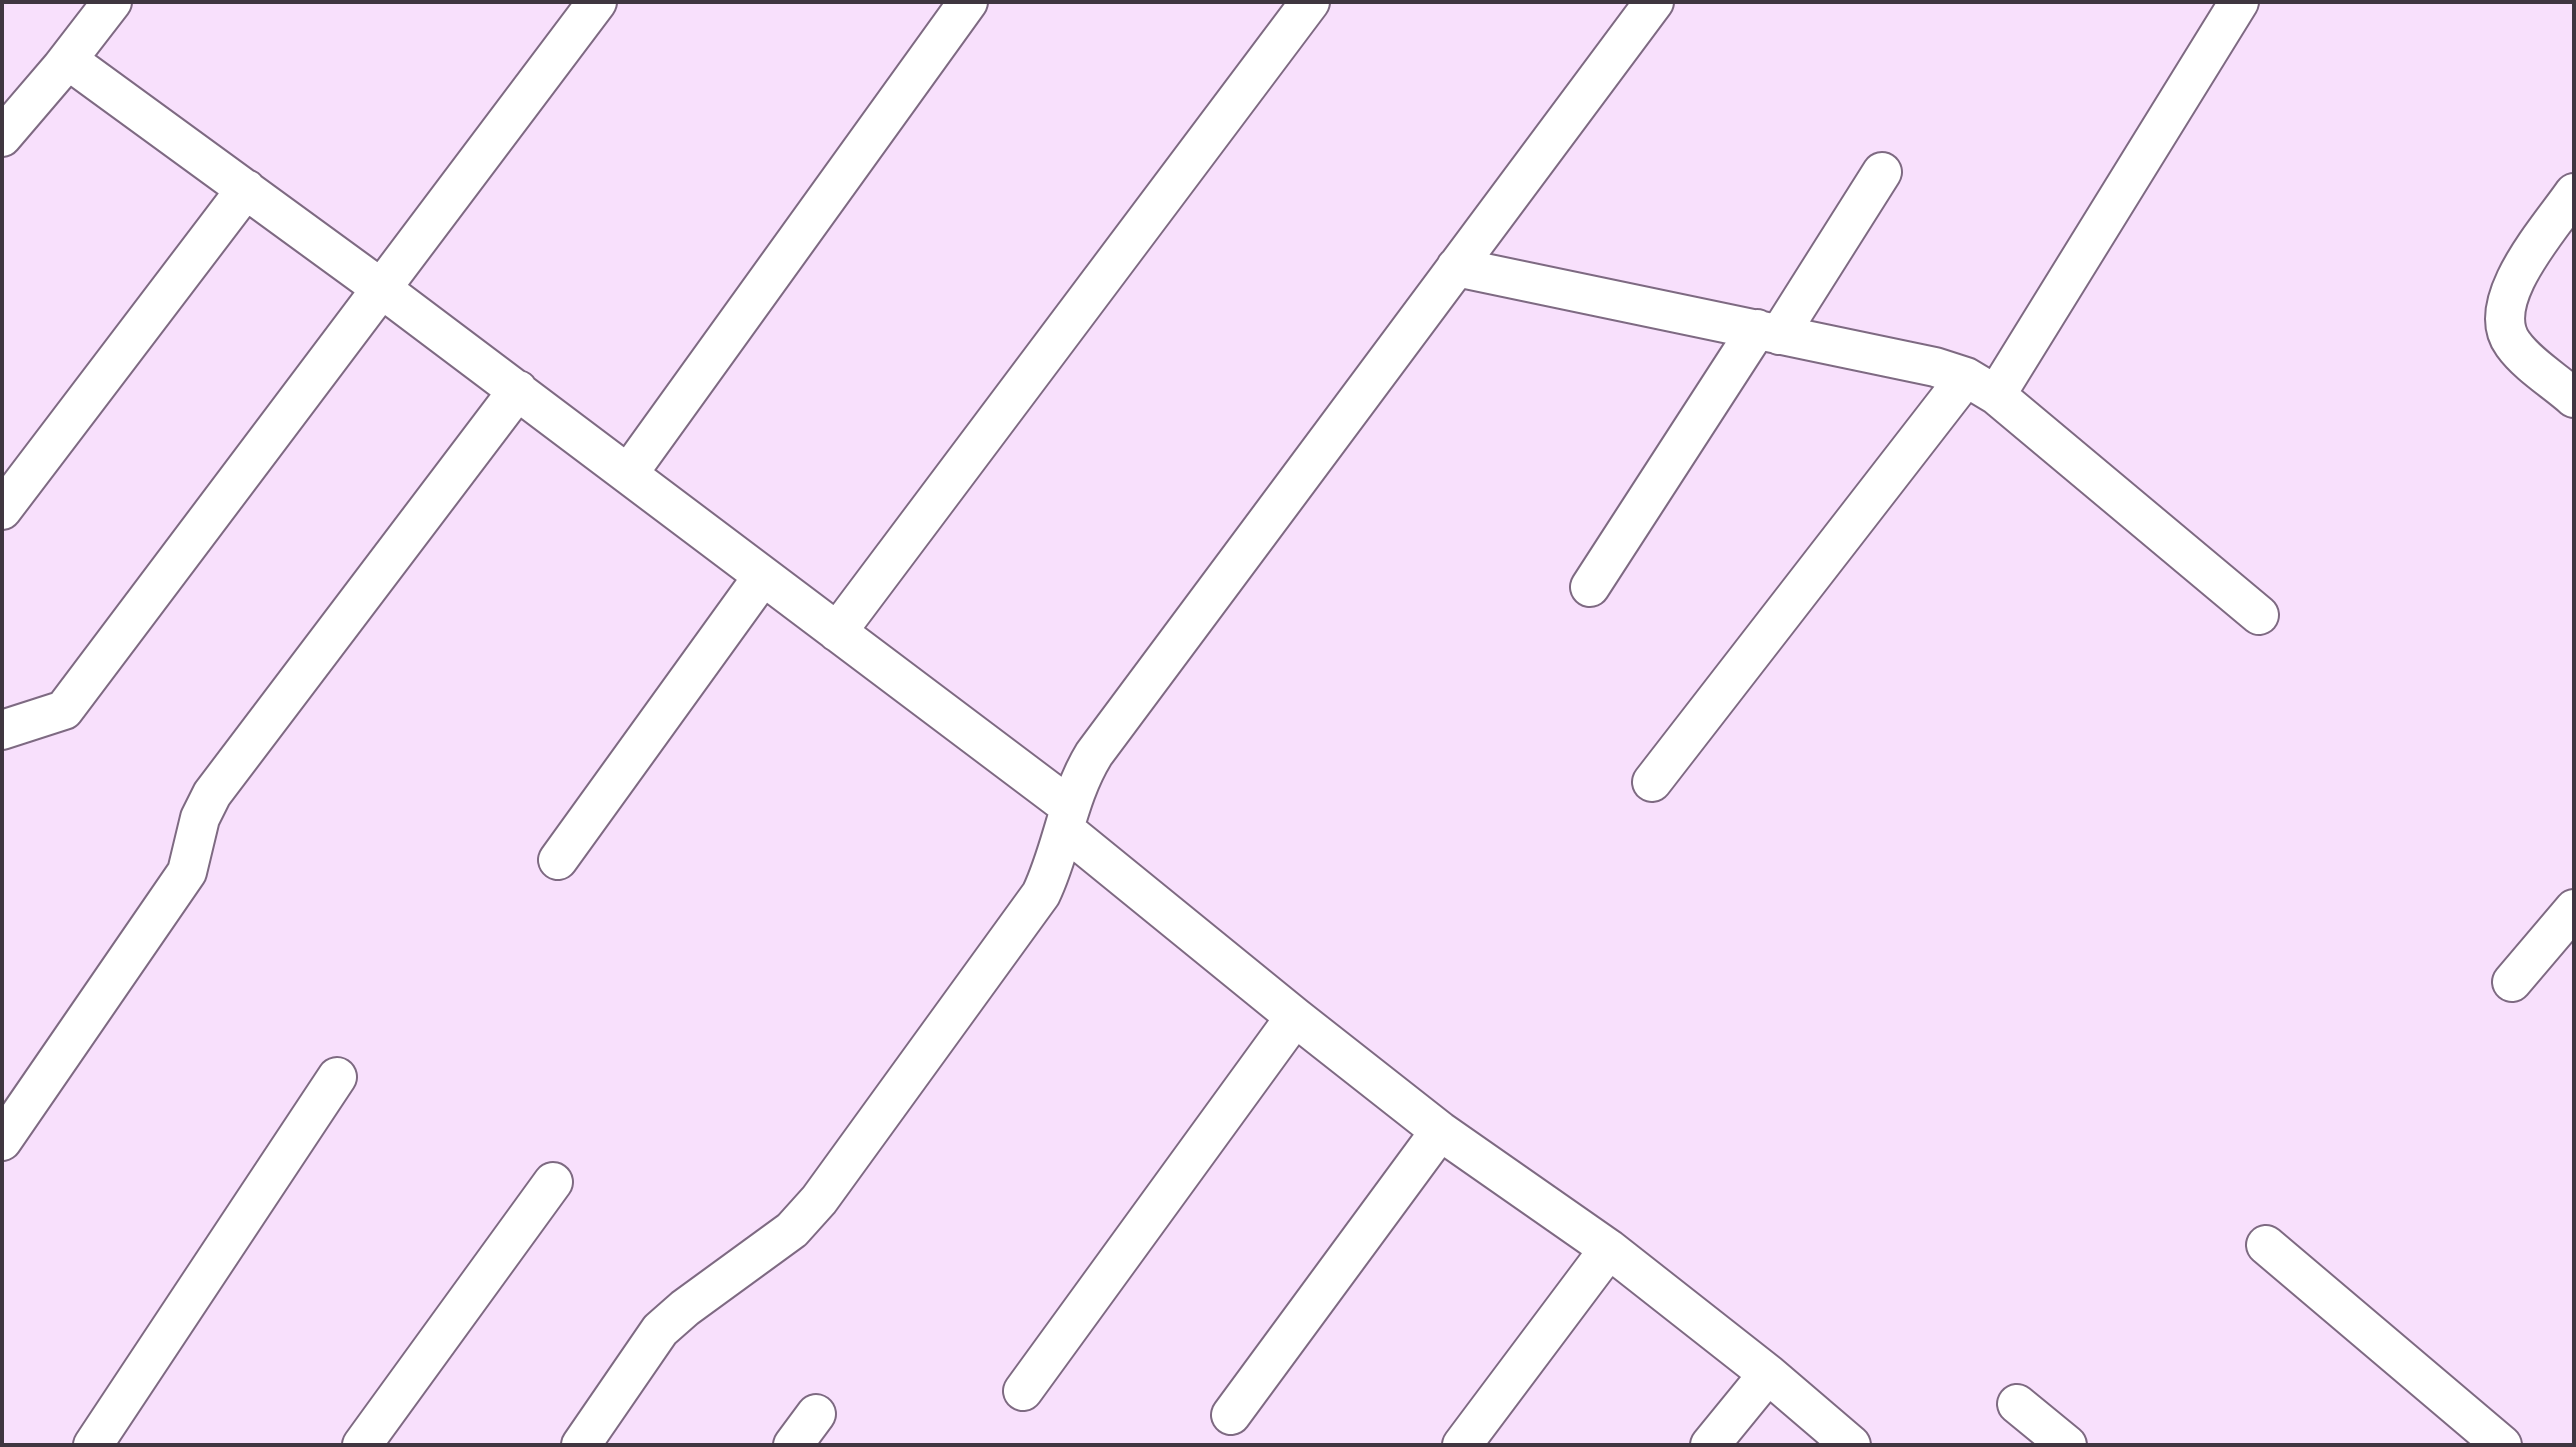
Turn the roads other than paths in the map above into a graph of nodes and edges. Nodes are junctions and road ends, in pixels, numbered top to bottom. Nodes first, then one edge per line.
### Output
1 (112, 2) edge
2 (597, 2) edge
3 (968, 2) edge
4 (1310, 2) edge
5 (1654, 2) edge
6 (2239, 2) edge
7 (68, 60) junction
8 (2, 137) edge
9 (1882, 172) dead end
10 (246, 189) junction
11 (2574, 193) edge
12 (1456, 267) junction
13 (382, 289) junction
14 (1768, 332) junction
15 (1981, 386) junction
16 (518, 390) junction
17 (2574, 398) edge
18 (628, 474) junction
19 (2, 510) edge
20 (763, 576) junction
21 (1590, 587) dead end
22 (2259, 615) dead end
23 (837, 632) junction
24 (2, 730) edge
25 (1652, 782) dead end
26 (1067, 818) junction
27 (558, 860) dead end
28 (2574, 909) edge
29 (2512, 982) dead end
30 (1295, 1017) junction
31 (337, 1077) dead end
32 (1440, 1130) junction
33 (2, 1141) edge
34 (553, 1182) dead end
35 (2266, 1245) dead end
36 (1609, 1249) junction
37 (1768, 1374) junction
38 (1023, 1391) dead end
39 (2017, 1404) dead end
40 (816, 1414) dead end
41 (1231, 1415) dead end
42 (93, 1445) edge
43 (362, 1445) edge
44 (581, 1445) edge
45 (793, 1445) edge
46 (1462, 1445) edge
47 (1710, 1445) edge
48 (1851, 1445) edge
49 (2067, 1445) edge
50 (2502, 1445) edge

1 - 7 street
2 - 13 street
3 - 18 street
4 - 23 street
5 - 12 street
6 - 15 street
7 - 8 street
7 - 10 street
9 - 14 street
10 - 13 street
10 - 19 street
11 - 17 street
12 - 14 street
12 - 26 street
13 - 16 street
13 - 24 street
14 - 15 street
14 - 21 street
15 - 22 street
15 - 25 street
16 - 18 street
16 - 33 street
18 - 20 street
20 - 23 street
20 - 27 street
23 - 26 street
26 - 30 street
26 - 44 street
28 - 29 street
30 - 32 street
30 - 38 street
31 - 42 street
32 - 36 street
32 - 41 street
34 - 43 street
35 - 50 street
36 - 37 street
36 - 46 street
37 - 47 street
37 - 48 street
39 - 49 street
40 - 45 street

